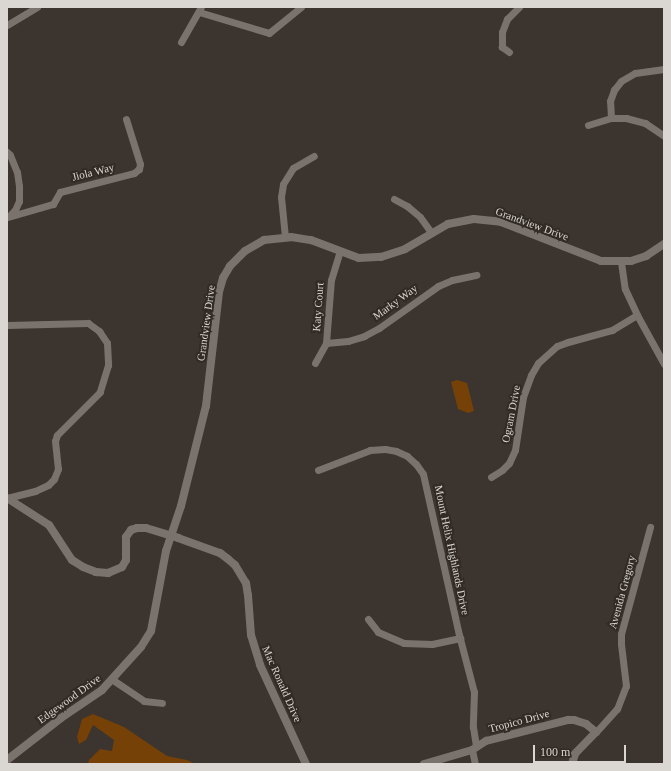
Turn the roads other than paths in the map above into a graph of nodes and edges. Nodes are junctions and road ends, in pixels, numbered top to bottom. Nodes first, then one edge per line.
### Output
1 (37, 7) edge
2 (301, 7) edge
3 (519, 7) edge
4 (200, 9) edge
5 (7, 24) edge
6 (181, 42) dead end
7 (509, 52) dead end
8 (664, 69) edge
9 (126, 118) dead end
10 (611, 118) junction
11 (588, 125) dead end
12 (664, 136) edge
13 (7, 152) edge
14 (314, 156) dead end
15 (394, 199) dead end
16 (7, 217) edge
17 (431, 232) junction
18 (285, 237) junction
19 (664, 244) edge
20 (340, 251) junction
21 (621, 262) junction
22 (476, 275) dead end
23 (637, 315) junction
24 (7, 325) edge
25 (326, 343) junction
26 (315, 363) dead end
27 (664, 364) edge
28 (318, 470) dead end
29 (491, 477) dead end
30 (7, 498) edge
31 (650, 527) dead end
32 (171, 536) junction
33 (368, 619) dead end
34 (460, 638) junction
35 (113, 680) junction
36 (162, 703) dead end
37 (596, 732) junction
38 (474, 749) junction
39 (7, 760) edge
40 (306, 764) edge
41 (424, 764) edge
42 (475, 764) edge
43 (572, 764) edge

1 - 5 street
2 - 4 street
3 - 7 street
4 - 6 street
8 - 10 street
9 - 16 street, Jiola Way
10 - 11 street
10 - 12 street
13 - 16 street
14 - 18 street
15 - 17 street
17 - 20 street, Grandview Drive
17 - 21 street, Grandview Drive
18 - 20 street, Grandview Drive
18 - 32 street, Grandview Drive
19 - 21 street, Grandview Drive
20 - 25 street, Katy Court
21 - 23 street
22 - 25 street, Marky Way
23 - 27 street
23 - 29 street, Ogram Drive
24 - 30 street
25 - 26 street, Katy Court
28 - 34 street, Mount Helix Highlands Drive
30 - 32 street, Mac Ronald Drive
31 - 37 street, Avenida Gregory
32 - 35 street, Edgewood Drive
32 - 40 street, Mac Ronald Drive
33 - 34 street
34 - 38 street, Mount Helix Highlands Drive
35 - 36 street
35 - 39 street, Edgewood Drive
37 - 38 street, Tropico Drive
37 - 43 street, Avenida Gregory
38 - 41 street, Tropico Drive
38 - 42 street, Mount Helix Highlands Drive

